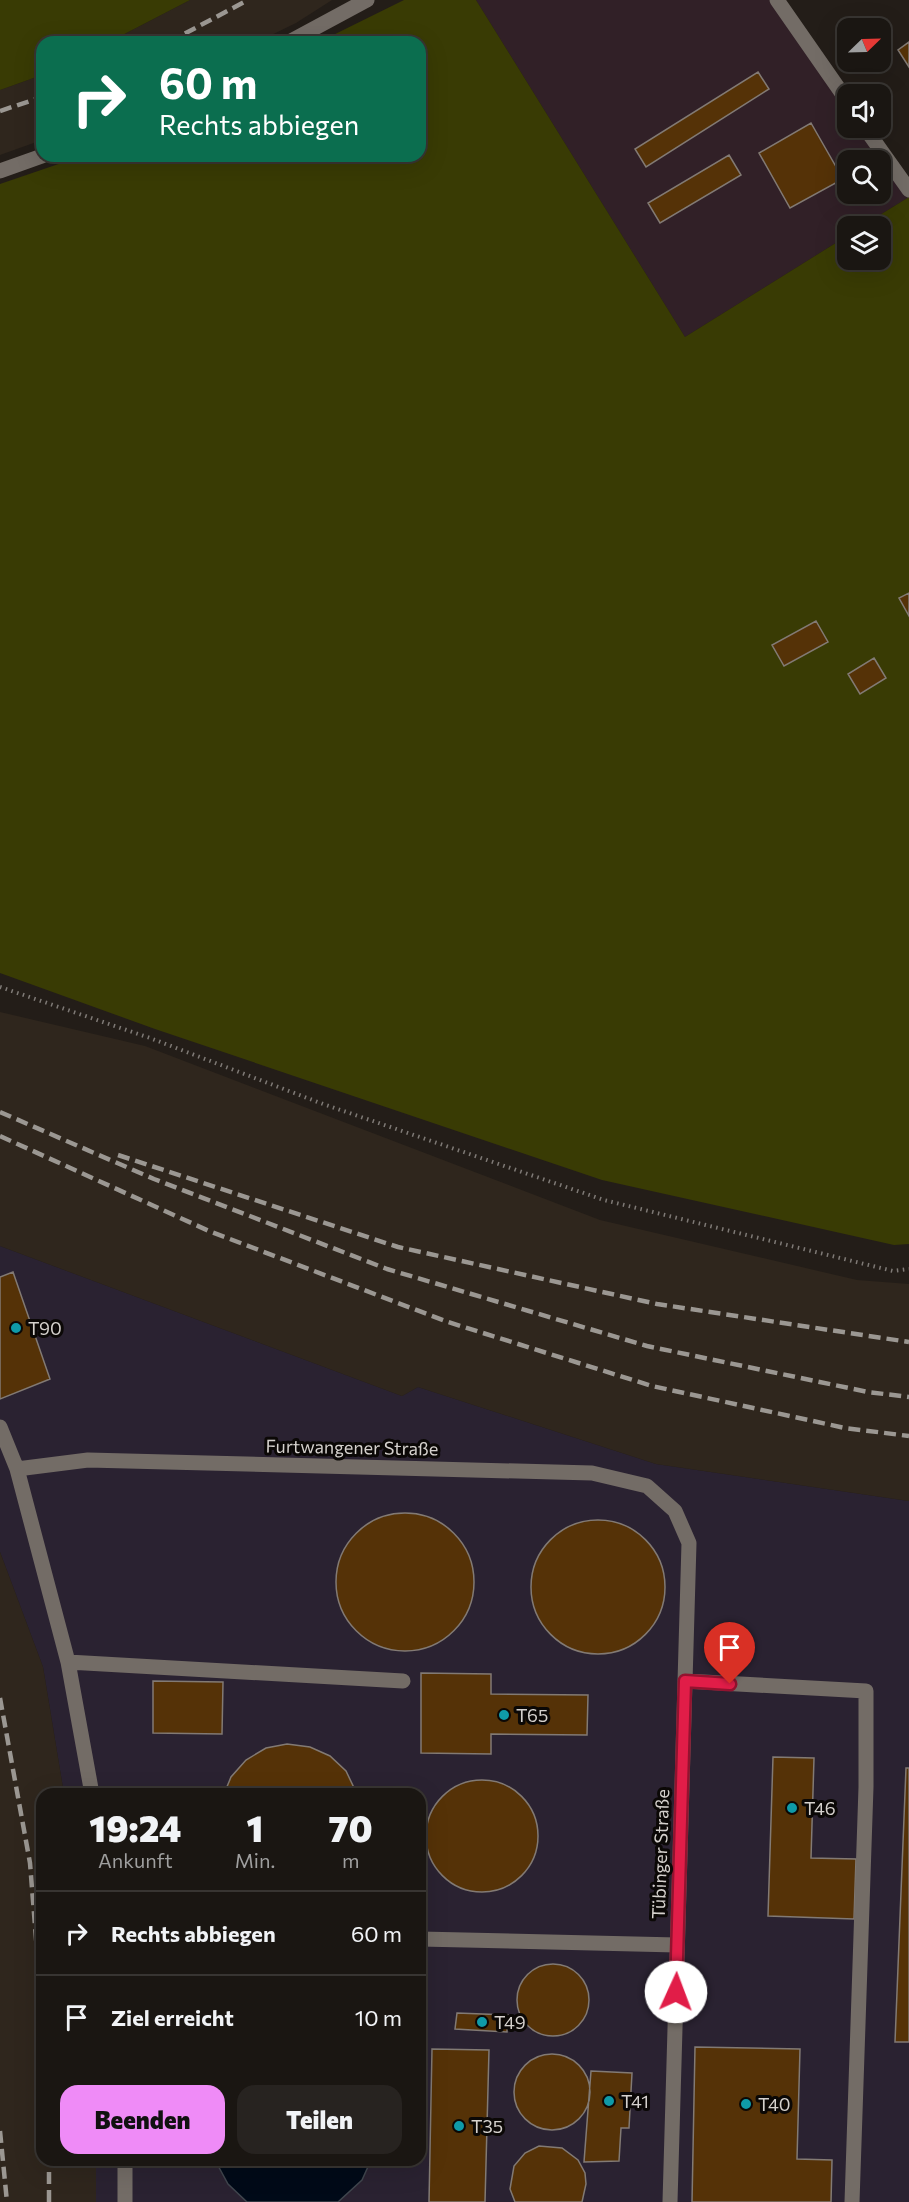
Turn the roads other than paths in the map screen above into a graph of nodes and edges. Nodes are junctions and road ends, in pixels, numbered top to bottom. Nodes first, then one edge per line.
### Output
1 (367, 0) edge
2 (777, 0) edge
3 (300, 36) edge
4 (837, 86) edge
5 (872, 138) edge
6 (36, 158) edge
7 (0, 171) edge
8 (909, 190) edge
9 (0, 1427) edge
10 (17, 1469) junction
11 (675, 1510) joint
12 (68, 1662) junction
13 (403, 1681) dead end
14 (685, 1681) junction
15 (91, 1788) edge
16 (426, 1939) edge
17 (677, 1945) junction
18 (125, 2166) edge
19 (124, 2202) edge
20 (670, 2202) edge
21 (852, 2202) edge

1 - 3 street
2 - 4 street
5 - 8 street
6 - 7 street
9 - 10 street
10 - 11 street, Furtwangener Straße
10 - 12 street
11 - 14 street, Tübinger Straße
12 - 13 street
12 - 15 street
14 - 17 street, Tübinger Straße
14 - 21 street
16 - 17 street
17 - 20 street, Tübinger Straße
18 - 19 street

